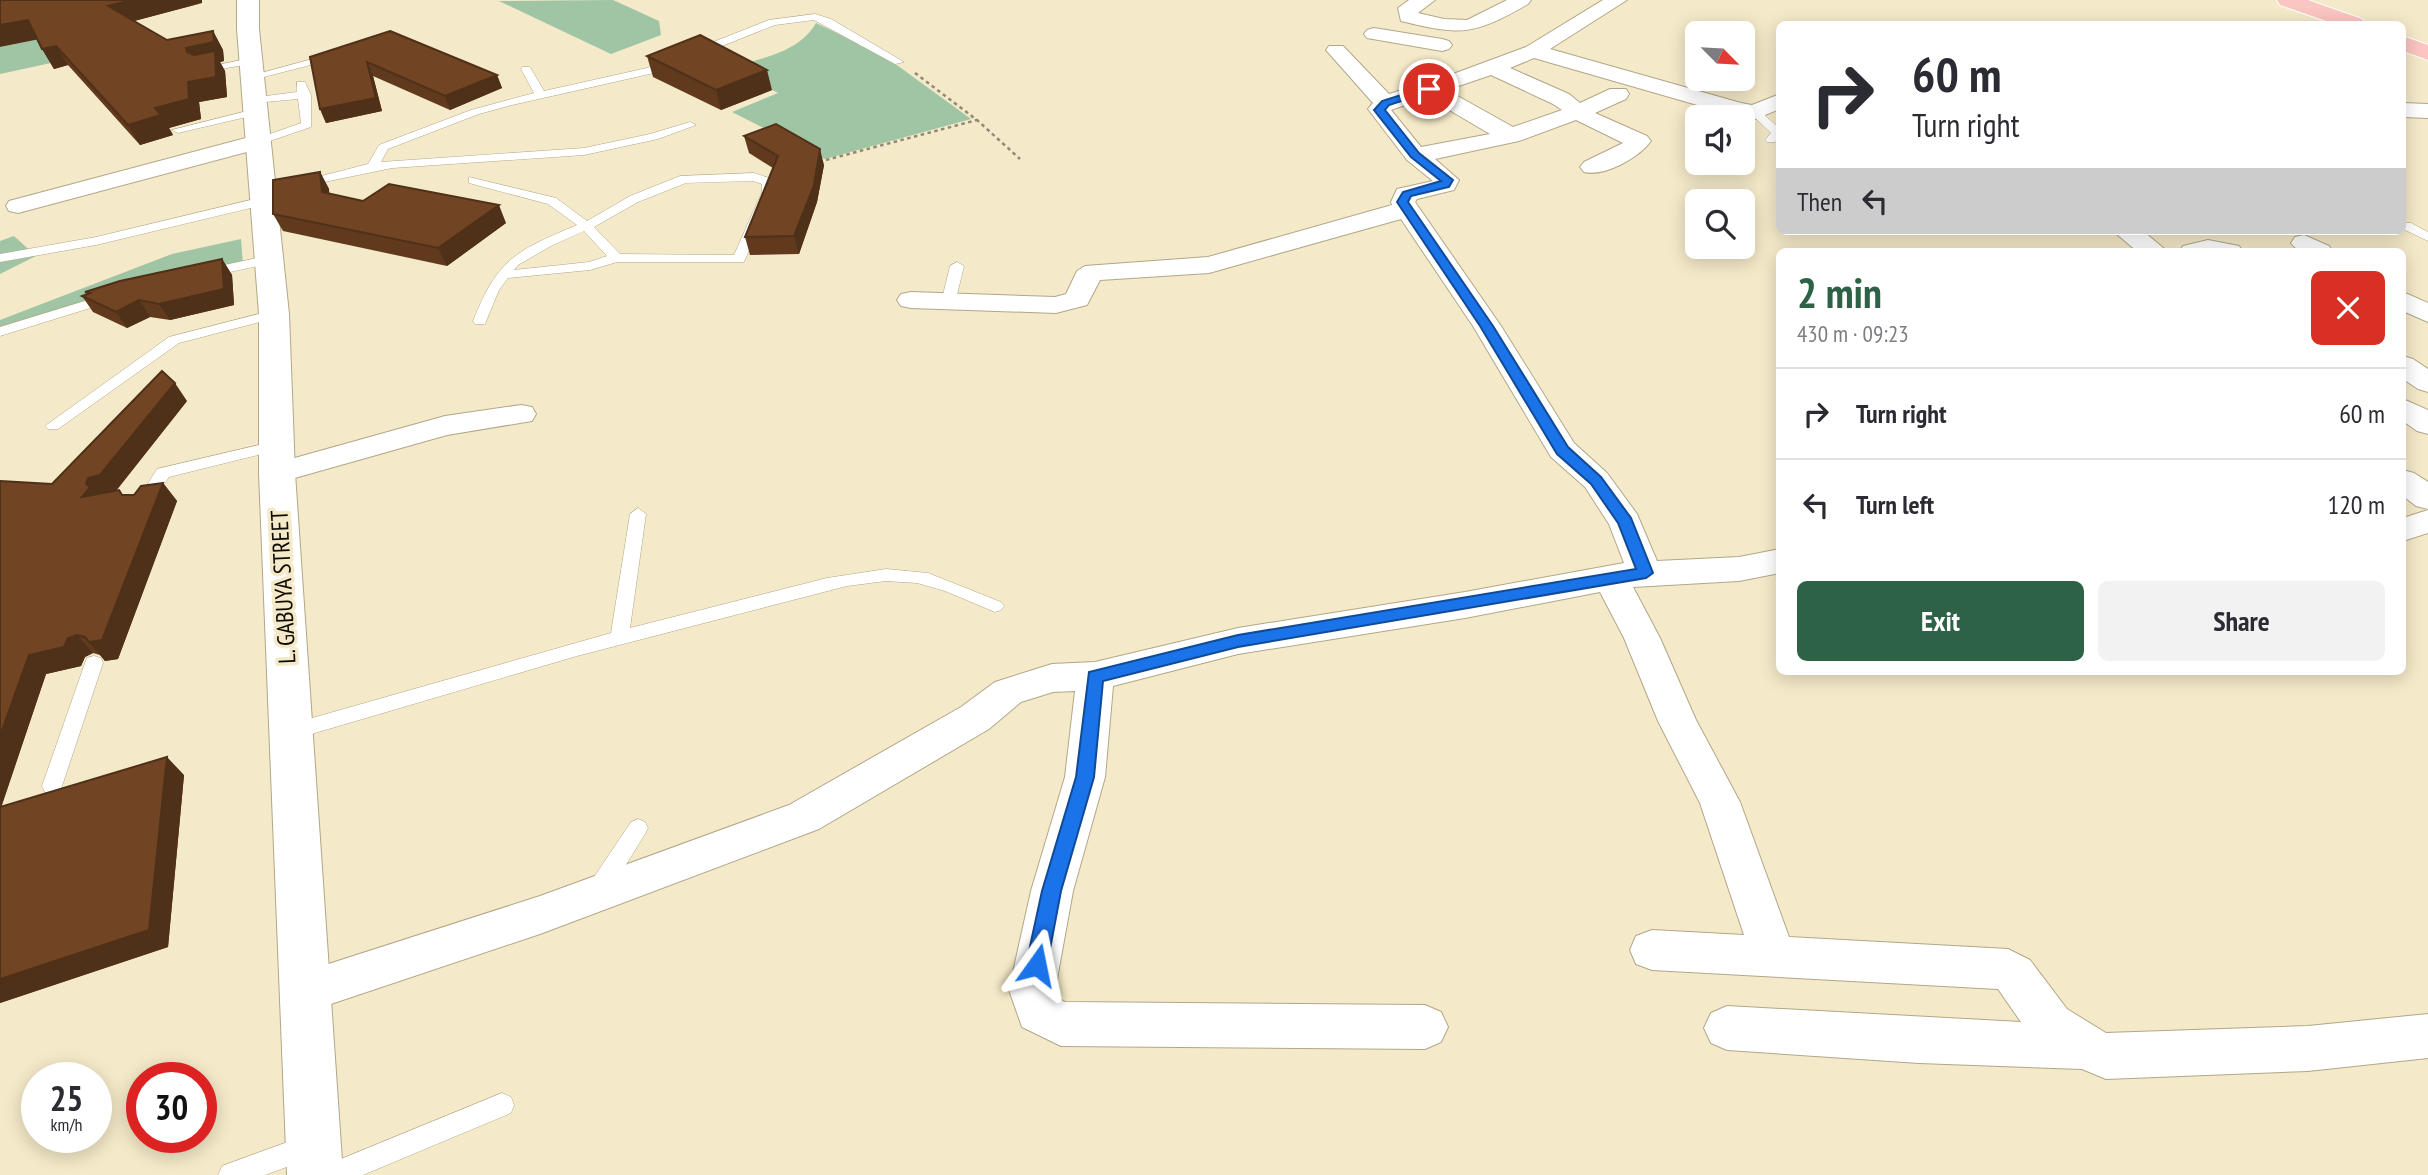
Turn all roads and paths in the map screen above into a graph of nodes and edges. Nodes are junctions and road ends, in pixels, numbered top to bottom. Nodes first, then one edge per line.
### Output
1 (248, 0) edge
2 (1424, 0) edge
3 (1521, 0) edge
4 (1617, 0) edge
5 (2288, 0) edge
6 (2316, 0) edge
7 (2359, 21) edge
8 (2360, 21) edge
9 (1374, 34) dead end
10 (1397, 38) junction
11 (1336, 50) dead end
12 (348, 53) edge
13 (1526, 54) junction
14 (1478, 55) junction
15 (900, 62) joint
16 (526, 69) dead end
17 (205, 72) edge
18 (1461, 79) junction
19 (253, 83) junction
20 (1429, 89) junction
21 (1618, 94) dead end
22 (541, 95) junction
23 (1776, 102) edge
24 (1385, 103) junction
25 (1720, 105) edge
26 (2406, 110) edge
27 (2428, 111) edge
28 (1755, 112) joint
29 (1578, 113) junction
30 (977, 120) junction
31 (690, 125) dead end
32 (178, 130) edge
33 (1776, 132) edge
34 (1776, 134) edge
35 (1511, 136) junction
36 (1771, 140) dead end
37 (257, 142) junction
38 (1415, 155) junction
39 (1020, 159) dead end
40 (493, 160) junction
41 (826, 160) dead end
42 (372, 167) junction
43 (1592, 167) dead end
44 (271, 191) junction
45 (18, 206) dead end
46 (1407, 209) junction
47 (586, 226) junction
48 (2406, 226) dead end
49 (2132, 235) edge
50 (2428, 237) edge
51 (2149, 248) edge
52 (267, 249) junction
53 (0, 258) edge
54 (616, 258) junction
55 (957, 266) dead end
56 (502, 275) junction
57 (192, 276) edge
58 (126, 292) edge
59 (911, 300) dead end
60 (2406, 302) edge
61 (948, 303) junction
62 (274, 314) junction
63 (2428, 314) edge
64 (480, 321) dead end
65 (0, 332) edge
66 (2406, 367) edge
67 (2428, 383) edge
68 (521, 414) dead end
69 (53, 426) dead end
70 (276, 459) junction
71 (2406, 482) edge
72 (2428, 498) edge
73 (123, 500) edge
74 (638, 514) dead end
75 (2428, 521) edge
76 (2406, 529) edge
77 (1776, 562) edge
78 (1628, 575) junction
79 (995, 606) dead end
80 (619, 638) junction
81 (94, 663) edge
82 (1095, 676) junction
83 (290, 732) junction
84 (52, 786) dead end
85 (638, 828) dead end
86 (596, 894) junction
87 (1652, 950) dead end
88 (1774, 957) junction
89 (307, 990) junction
90 (1425, 1027) dead end
91 (1727, 1028) dead end
92 (2428, 1036) edge
93 (2082, 1047) junction
94 (502, 1105) dead end
95 (321, 1165) edge
96 (231, 1175) edge

1 - 19 street, L. GABUYA STREET
2 - 3 street
4 - 13 street
5 - 7 main road
6 - 8 main road
9 - 10 street
10 - 14 street
10 - 18 street
11 - 24 street
12 - 19 lane
13 - 14 street
13 - 25 street
14 - 18 street
14 - 29 street
15 - 22 lane
15 - 30 path
16 - 22 lane
17 - 19 lane
18 - 20 street
19 - 32 lane
19 - 37 street, L. GABUYA STREET
19 - 37 lane
20 - 24 street
20 - 35 street
21 - 29 street
22 - 42 lane
23 - 28 street
24 - 38 street
26 - 27 street
28 - 33 lane
29 - 35 street
29 - 43 street
30 - 39 path
30 - 41 path
31 - 40 lane
34 - 36 lane
35 - 38 street
37 - 44 street, L. GABUYA STREET
37 - 45 street
38 - 46 street
40 - 42 lane
40 - 47 lane
42 - 44 lane
44 - 52 street, L. GABUYA STREET
44 - 53 lane
46 - 61 street
46 - 78 street
47 - 54 lane
47 - 54 lane
47 - 56 lane
48 - 50 lane
49 - 51 street
52 - 57 lane
52 - 62 street, L. GABUYA STREET
54 - 56 lane
55 - 61 lane
56 - 64 lane
58 - 65 lane
59 - 61 street
60 - 63 street
62 - 69 lane
62 - 70 street, L. GABUYA STREET
66 - 67 street
68 - 70 street
70 - 73 lane
70 - 83 street, L. GABUYA STREET
71 - 72 street
74 - 80 lane
75 - 76 street
77 - 78 street
78 - 82 street
78 - 88 street
79 - 80 lane
80 - 83 lane
81 - 84 lane
82 - 86 street
82 - 90 street
83 - 89 street, L. GABUYA STREET
85 - 86 lane
86 - 89 street
87 - 88 street
88 - 93 street
89 - 95 street, L. GABUYA STREET
91 - 93 street
92 - 93 street
94 - 95 lane
95 - 96 lane

